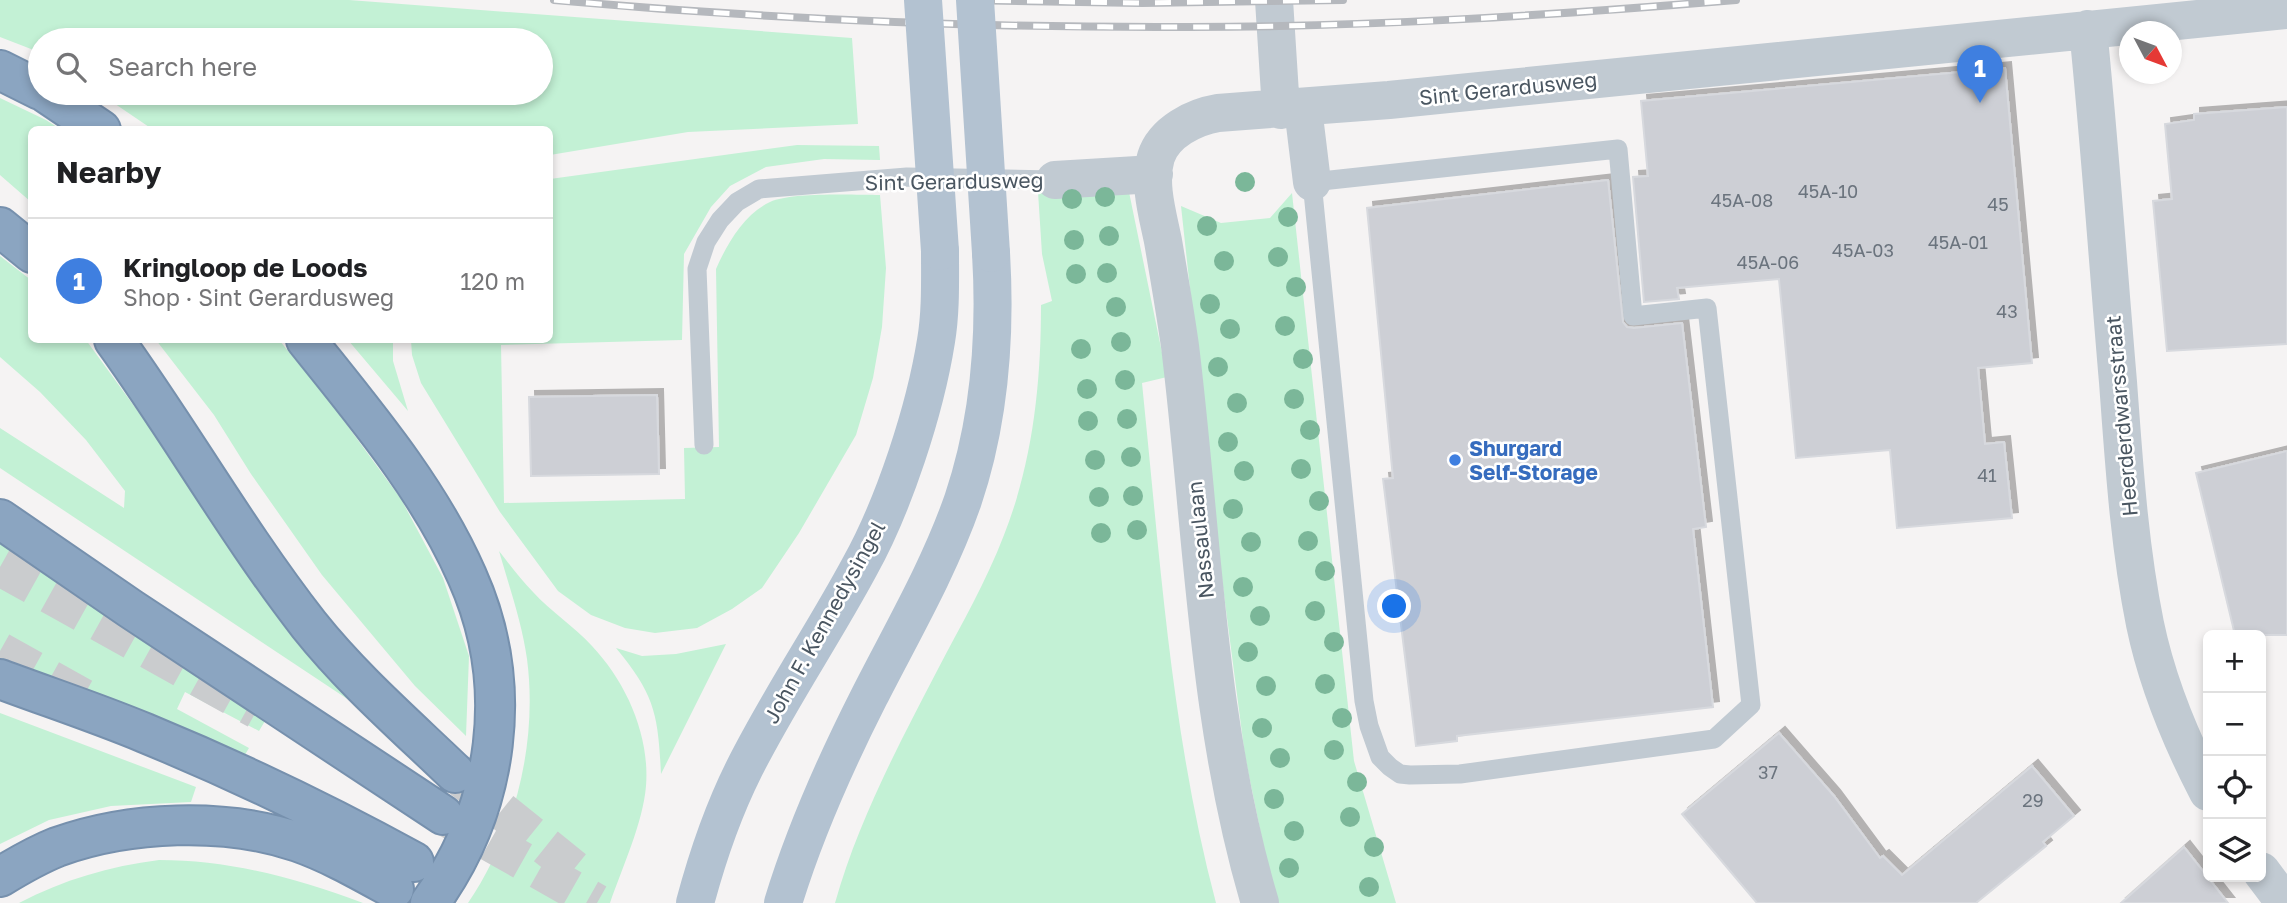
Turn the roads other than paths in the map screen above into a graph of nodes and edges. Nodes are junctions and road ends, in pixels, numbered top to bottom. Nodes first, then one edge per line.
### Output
1 (923, 0) edge
2 (975, 0) edge
3 (1274, 0) edge
4 (2287, 10) edge
5 (2088, 29) junction
6 (0, 70) edge
7 (28, 84) edge
8 (64, 105) edge
9 (1292, 109) junction
10 (95, 126) edge
11 (1154, 174) junction
12 (1055, 180) joint
13 (1312, 182) junction
14 (0, 227) edge
15 (28, 250) edge
16 (116, 343) edge
17 (308, 343) edge
18 (704, 445) dead end
19 (0, 519) edge
20 (0, 678) edge
21 (454, 773) tunnel mouth
22 (2203, 781) edge
23 (443, 815) tunnel mouth
24 (0, 877) edge
25 (2266, 878) edge
26 (430, 903) edge
27 (695, 903) edge
28 (783, 903) edge
29 (1261, 903) edge
30 (2285, 903) edge

1 - 27 main road, John F. Kennedysingel, bridge
2 - 28 main road, bridge
3 - 9 street
4 - 5 street, Sint Gerardusweg
5 - 9 street, Sint Gerardusweg
5 - 22 street, Heerderdwarsstraat
6 - 7 highway
8 - 10 highway
9 - 11 street, Sint Gerardusweg
9 - 13 street
11 - 12 street, Sint Gerardusweg
11 - 29 street, Nassaulaan
12 - 18 lane, Sint Gerardusweg
13 - 13 lane
14 - 15 highway
16 - 21 highway
17 - 26 highway
19 - 23 highway
20 - 24 highway
25 - 30 street

